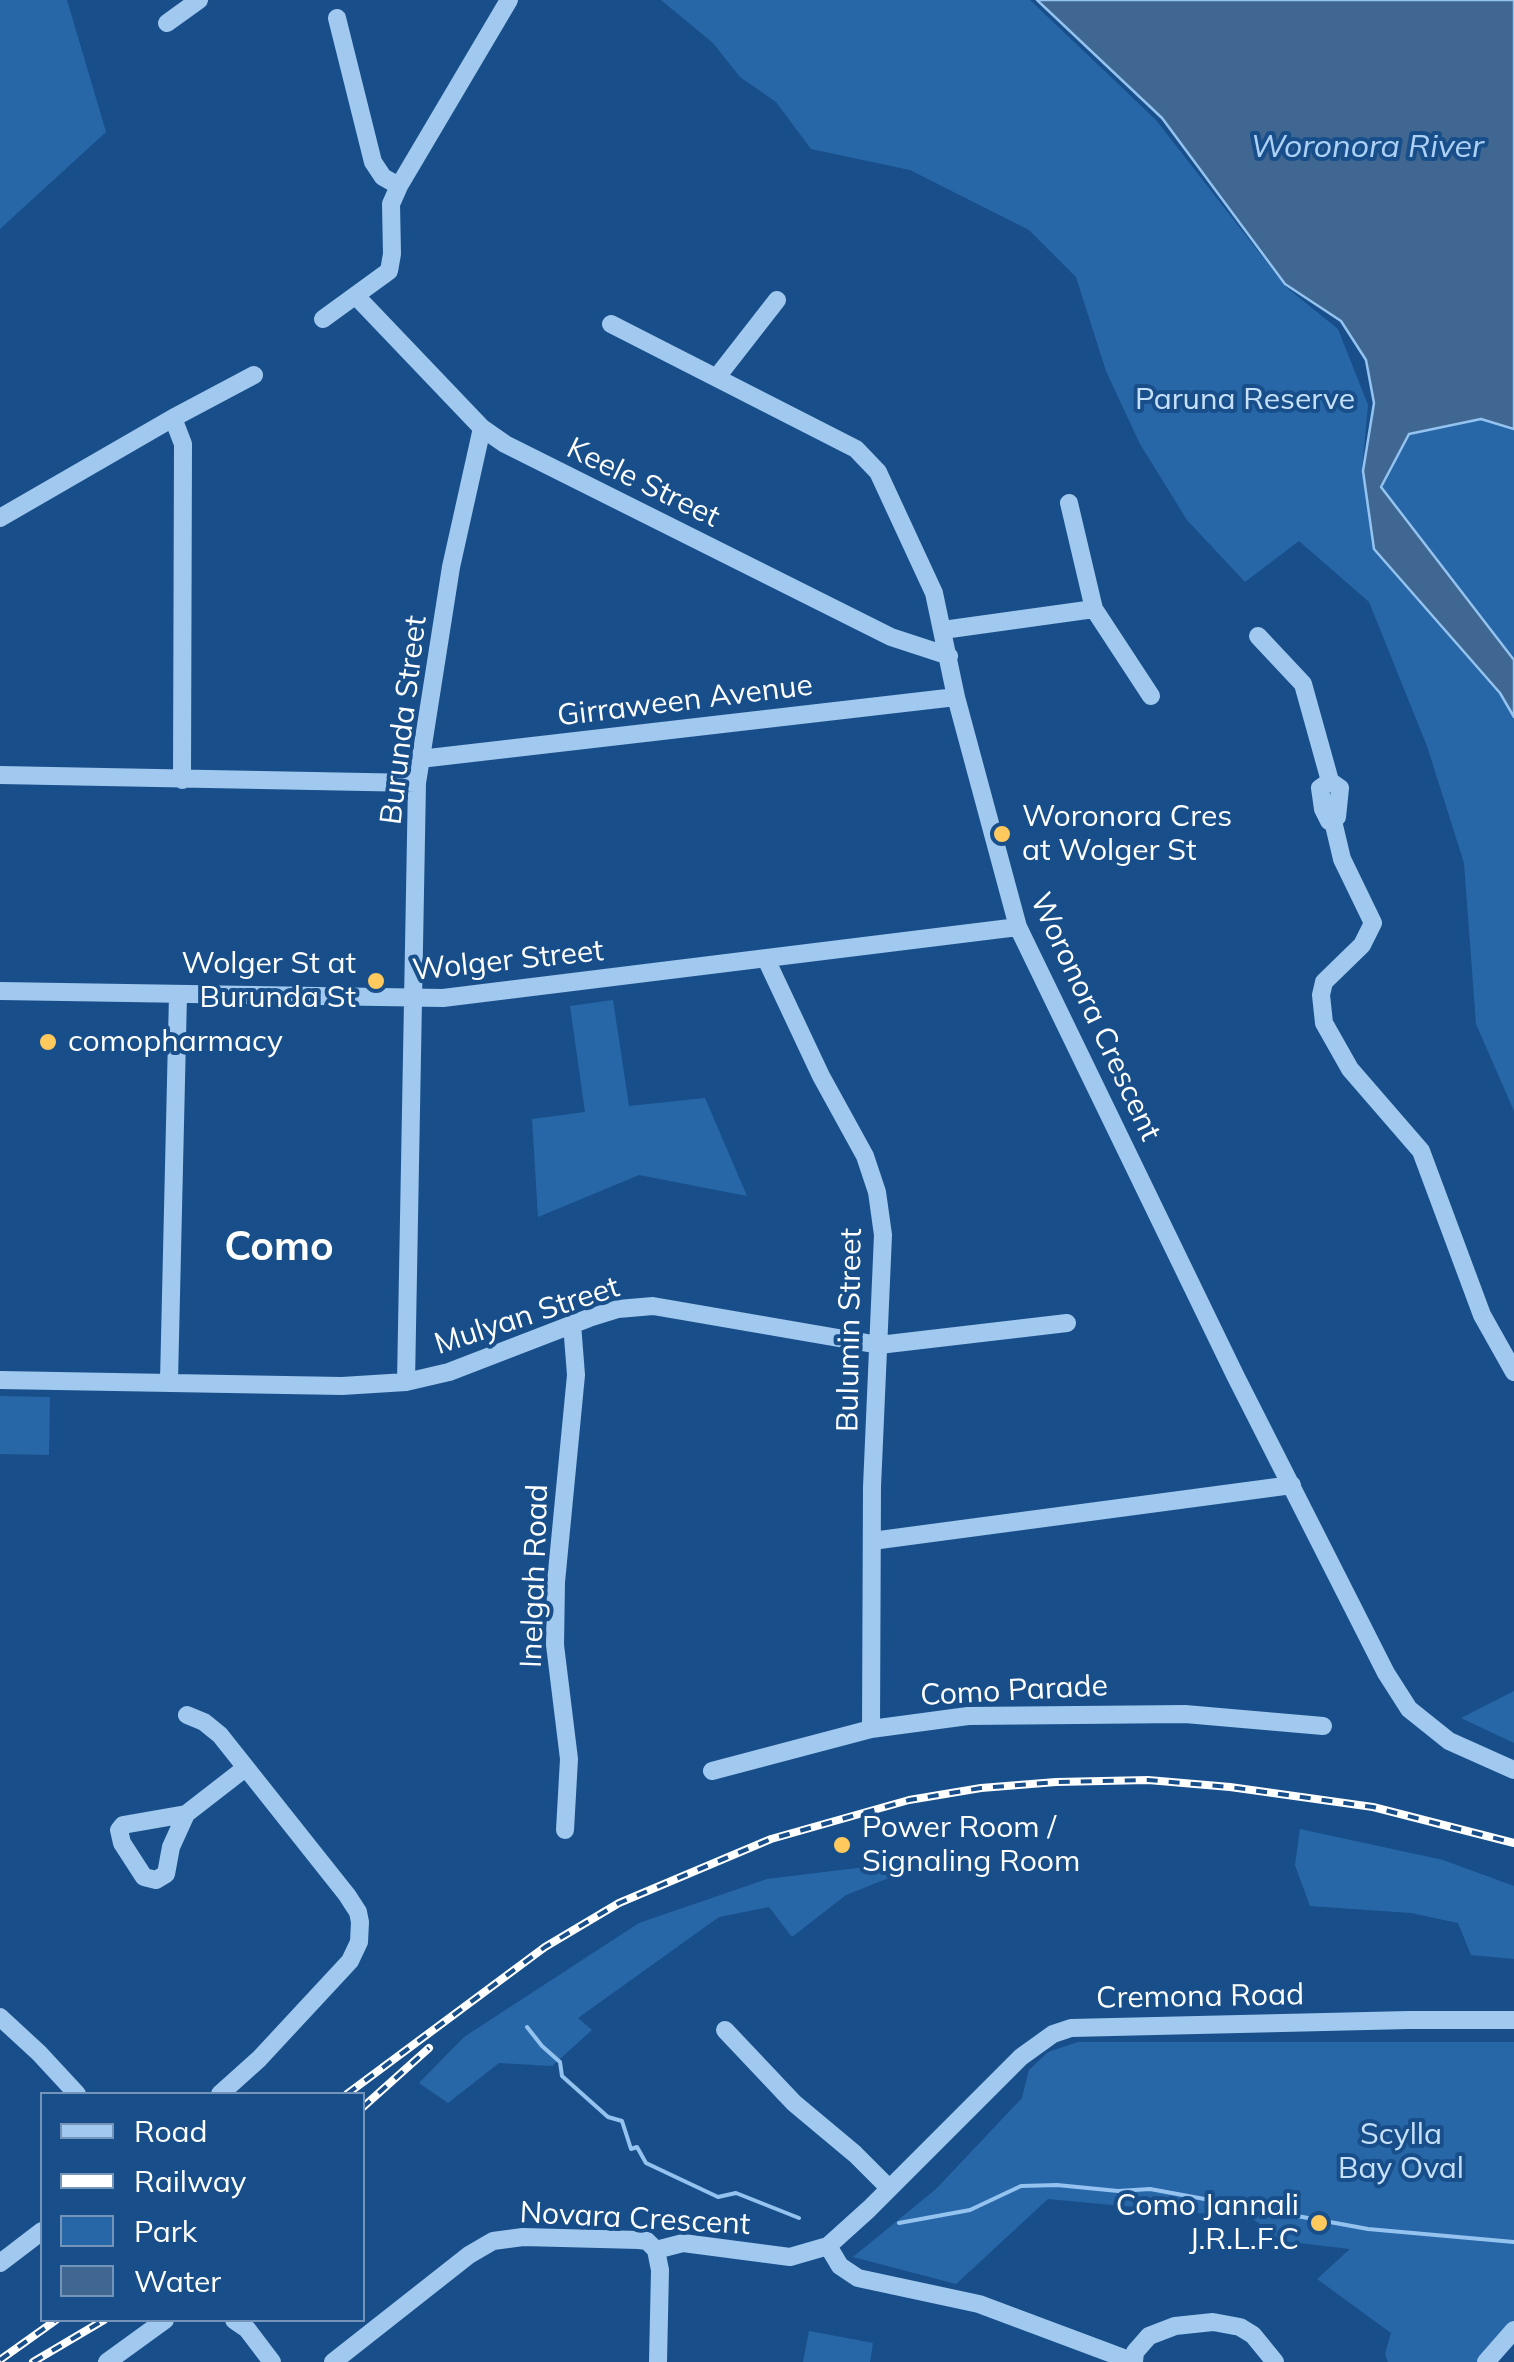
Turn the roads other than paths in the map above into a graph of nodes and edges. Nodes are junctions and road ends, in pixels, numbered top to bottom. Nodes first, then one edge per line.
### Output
1 (199, 0) edge
2 (509, 0) edge
3 (337, 18) dead end
4 (166, 24) dead end
5 (399, 186) junction
6 (356, 296) junction
7 (777, 300) dead end
8 (324, 319) dead end
9 (611, 324) dead end
10 (254, 375) dead end
11 (716, 377) junction
12 (173, 418) junction
13 (482, 428) junction
14 (1068, 503) dead end
15 (0, 518) edge
16 (1094, 609) junction
17 (943, 630) junction
18 (1258, 636) dead end
19 (949, 656) junction
20 (1151, 696) dead end
21 (956, 697) junction
22 (420, 759) junction
23 (0, 775) edge
24 (182, 780) junction
25 (417, 783) junction
26 (1018, 927) junction
27 (766, 959) junction
28 (0, 991) edge
29 (178, 995) junction
30 (414, 999) junction
31 (1067, 1322) dead end
32 (572, 1324) junction
33 (879, 1345) junction
34 (1514, 1372) edge
35 (0, 1380) edge
36 (169, 1381) junction
37 (406, 1382) junction
38 (1292, 1485) junction
39 (872, 1541) junction
40 (187, 1715) dead end
41 (1323, 1726) dead end
42 (871, 1729) junction
43 (244, 1769) junction
44 (1514, 1770) edge
45 (712, 1771) dead end
46 (186, 1814) dead end
47 (566, 1830) dead end
48 (0, 2017) edge
49 (1514, 2020) edge
50 (725, 2030) dead end
51 (75, 2092) edge
52 (222, 2092) edge
53 (890, 2188) junction
54 (40, 2233) edge
55 (828, 2246) junction
56 (656, 2250) junction
57 (0, 2263) edge
58 (162, 2322) edge
59 (237, 2322) edge
60 (1514, 2330) edge
61 (107, 2362) edge
62 (272, 2362) edge
63 (334, 2362) edge
64 (658, 2362) edge
65 (1134, 2362) edge
66 (1275, 2362) edge
67 (1486, 2362) edge

1 - 4 street
2 - 5 street
3 - 5 street
5 - 6 street
6 - 8 street
6 - 13 street, Keele Street
7 - 11 street
9 - 11 street, Woronora Crescent
10 - 12 street
11 - 17 street, Woronora Crescent
12 - 15 street
12 - 24 street
13 - 19 street, Keele Street
13 - 22 street, Burunda Street
14 - 16 street
16 - 17 street
16 - 20 street
17 - 19 street, Woronora Crescent
18 - 34 street
19 - 21 street, Woronora Crescent
21 - 22 street, Girraween Avenue
21 - 26 street, Woronora Crescent
22 - 25 street, Burunda Street
23 - 24 street
24 - 25 street
25 - 30 street, Burunda Street
26 - 27 street, Wolger Street
26 - 38 street, Woronora Crescent
27 - 30 street, Wolger Street
27 - 33 street, Bulumin Street
28 - 29 street, Wolger Street
29 - 30 street, Wolger Street
29 - 36 street
30 - 37 street, Burunda Street
31 - 33 street, Mulyan Street
32 - 33 street, Mulyan Street
32 - 37 street, Mulyan Street
32 - 47 street, Inelgah Road
33 - 39 street, Bulumin Street
35 - 36 street, Mulyan Street
36 - 37 street, Mulyan Street
38 - 39 street
38 - 44 street, Woronora Crescent
39 - 42 street, Bulumin Street
40 - 43 street
41 - 42 street, Como Parade
42 - 45 street, Como Parade
43 - 46 street
43 - 52 street
48 - 51 street
49 - 53 street, Cremona Road
50 - 53 street
53 - 55 street
54 - 57 street
55 - 56 street, Novara Crescent
55 - 65 street
56 - 63 street, Novara Crescent
56 - 64 street
58 - 61 street
59 - 62 street
60 - 67 street
65 - 66 street

